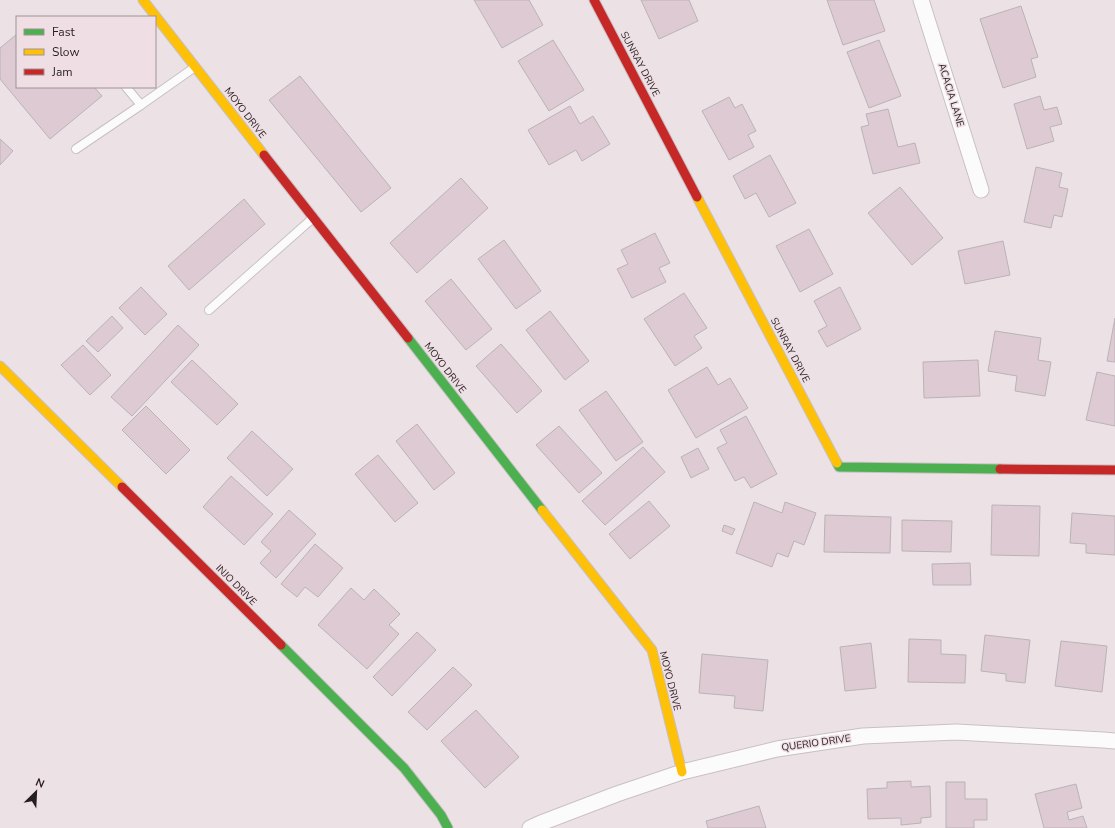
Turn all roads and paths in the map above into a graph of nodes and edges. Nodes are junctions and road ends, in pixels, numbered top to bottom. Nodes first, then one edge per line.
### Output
1 (143, 0) edge
2 (594, 0) edge
3 (921, 0) edge
4 (156, 16) edge
5 (156, 16) edge
6 (195, 66) junction
7 (127, 88) edge
8 (141, 105) junction
9 (76, 149) dead end
10 (981, 190) dead end
11 (313, 218) junction
12 (208, 310) dead end
13 (0, 366) edge
14 (1115, 470) edge
15 (1115, 742) edge
16 (682, 772) junction
17 (448, 828) edge
18 (530, 828) edge

1 - 5 street, MOYO DRIVE
2 - 14 street, SUNRAY DRIVE
3 - 10 street, ACACIA LANE
4 - 6 street, MOYO DRIVE
6 - 8 lane
6 - 11 street, MOYO DRIVE
7 - 8 lane
8 - 9 lane
11 - 12 lane
11 - 16 street, MOYO DRIVE
13 - 17 street, INJO DRIVE
15 - 16 street, QUERIO DRIVE
16 - 18 street, QUERIO DRIVE

